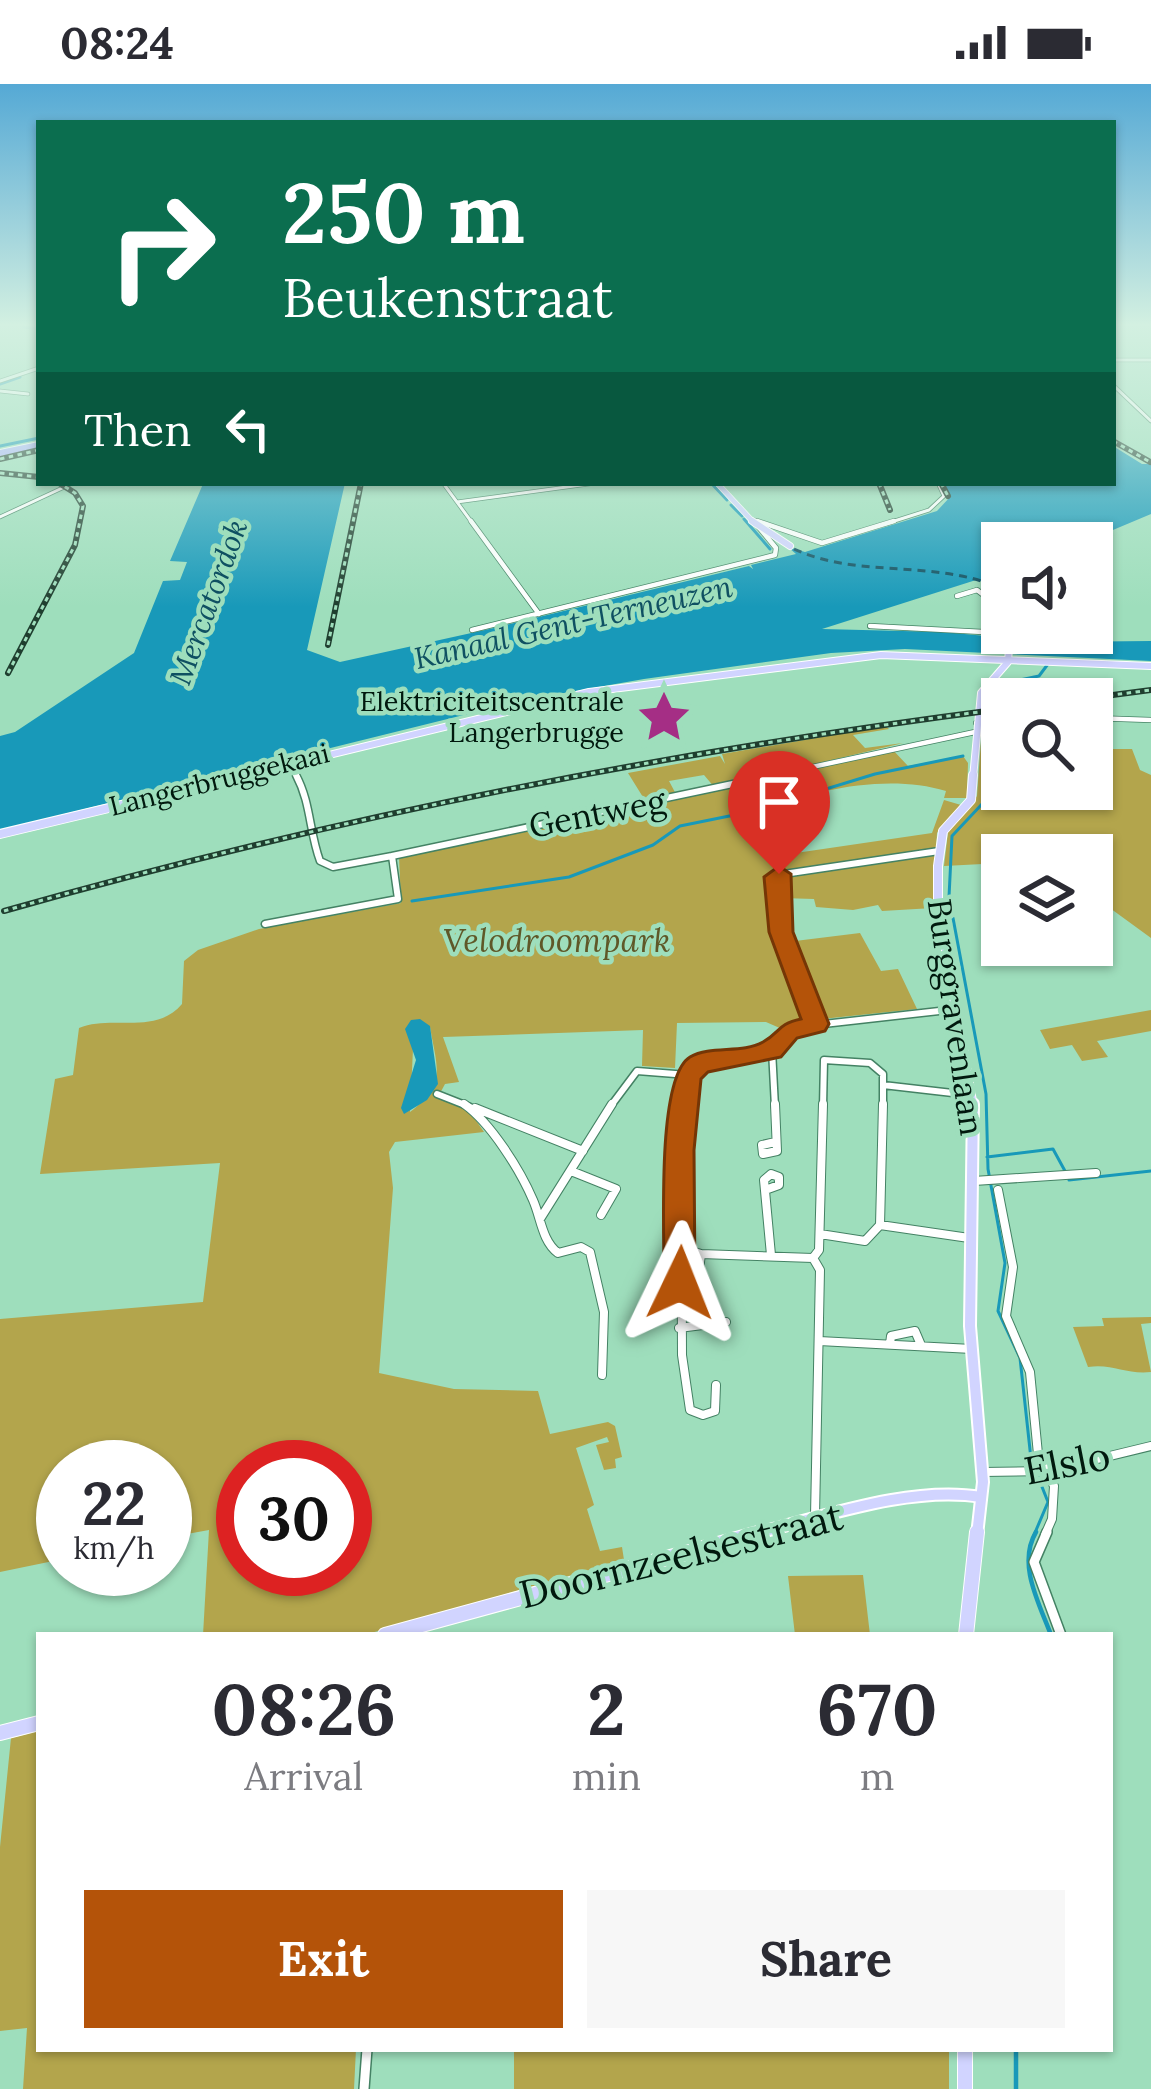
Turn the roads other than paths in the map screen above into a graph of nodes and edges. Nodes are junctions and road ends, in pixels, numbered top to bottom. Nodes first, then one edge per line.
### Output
1 (36, 443) edge
2 (0, 451) edge
3 (67, 486) edge
4 (445, 486) edge
5 (574, 486) edge
6 (720, 486) edge
7 (939, 486) edge
8 (457, 502) junction
9 (12, 511) junction
10 (0, 517) edge
11 (749, 518) junction
12 (6, 523) dead end
13 (756, 525) junction
14 (790, 546) dead end
15 (981, 594) edge
16 (957, 596) dead end
17 (539, 614) junction
18 (870, 626) dead end
19 (472, 630) dead end
20 (981, 632) edge
21 (1009, 655) junction
22 (1151, 667) edge
23 (1113, 719) edge
24 (1151, 720) edge
25 (981, 726) edge
26 (976, 727) junction
27 (290, 762) junction
28 (0, 834) edge
29 (940, 851) junction
30 (392, 856) junction
31 (265, 924) dead end
32 (958, 1009) junction
33 (816, 1024) junction
34 (772, 1050) junction
35 (688, 1076) junction
36 (883, 1084) junction
37 (437, 1094) dead end
38 (973, 1096) junction
39 (469, 1106) junction
40 (775, 1142) dead end
41 (583, 1151) junction
42 (571, 1171) junction
43 (1096, 1173) dead end
44 (988, 1183) junction
45 (768, 1189) dead end
46 (554, 1196) junction
47 (532, 1197) junction
48 (601, 1215) dead end
49 (540, 1219) junction
50 (880, 1225) junction
51 (820, 1234) junction
52 (974, 1239) junction
53 (682, 1248) junction
54 (701, 1254) junction
55 (771, 1256) junction
56 (813, 1258) junction
57 (683, 1271) junction
58 (726, 1322) dead end
59 (679, 1328) junction
60 (818, 1341) junction
61 (971, 1348) junction
62 (602, 1375) dead end
63 (716, 1385) dead end
64 (1151, 1446) edge
65 (1045, 1471) junction
66 (982, 1472) junction
67 (981, 1497) junction
68 (816, 1519) junction
69 (397, 1632) edge
70 (966, 1632) edge
71 (1060, 1632) edge
72 (36, 1724) edge
73 (0, 1732) edge
74 (367, 2052) edge
75 (965, 2052) edge
76 (364, 2089) edge
77 (965, 2089) edge

1 - 2 highway
3 - 9 street
4 - 8 street
5 - 8 street
6 - 11 main road
7 - 11 street
8 - 17 street
9 - 10 street
9 - 12 street
11 - 13 main road
13 - 14 main road
13 - 17 street
15 - 16 street
17 - 19 street
18 - 20 street
21 - 22 main road, Langerbruggekaai
21 - 26 main road, Burggravenlaan
21 - 27 main road, Langerbruggekaai
23 - 24 street
25 - 26 street, Gentweg
26 - 29 main road, Burggravenlaan
26 - 30 street, Gentweg
27 - 28 main road, Langerbruggekaai
27 - 30 street, Gentweg
29 - 32 main road, Burggravenlaan
29 - 33 street
30 - 31 street
32 - 33 street
32 - 38 main road, Burggravenlaan
33 - 34 street
34 - 35 street
34 - 40 street
35 - 41 street
35 - 53 street
36 - 38 street
36 - 50 street
36 - 51 street
37 - 39 street
38 - 44 main road, Burggravenlaan
39 - 41 street
39 - 47 street
41 - 42 street
42 - 46 street
42 - 48 street
43 - 44 street, Burggravenlaan
44 - 52 main road, Burggravenlaan
44 - 65 street
45 - 55 street
46 - 47 street
46 - 49 street
47 - 49 street
49 - 62 street
50 - 51 street
50 - 52 street
51 - 56 street
52 - 61 main road, Burggravenlaan
53 - 54 street
53 - 57 street
54 - 55 street
54 - 57 street
55 - 56 street
56 - 60 street
57 - 59 street
58 - 59 street
59 - 63 street
60 - 61 street
60 - 68 street
61 - 66 main road, Burggravenlaan
64 - 65 street, Elslo
65 - 66 street, Elslo
65 - 71 street
66 - 67 main road, Burggravenlaan
67 - 68 main road, Doornzeelsestraat
67 - 70 main road, Burggravenlaan
68 - 69 main road, Doornzeelsestraat
72 - 73 main road
74 - 76 street
75 - 77 main road

